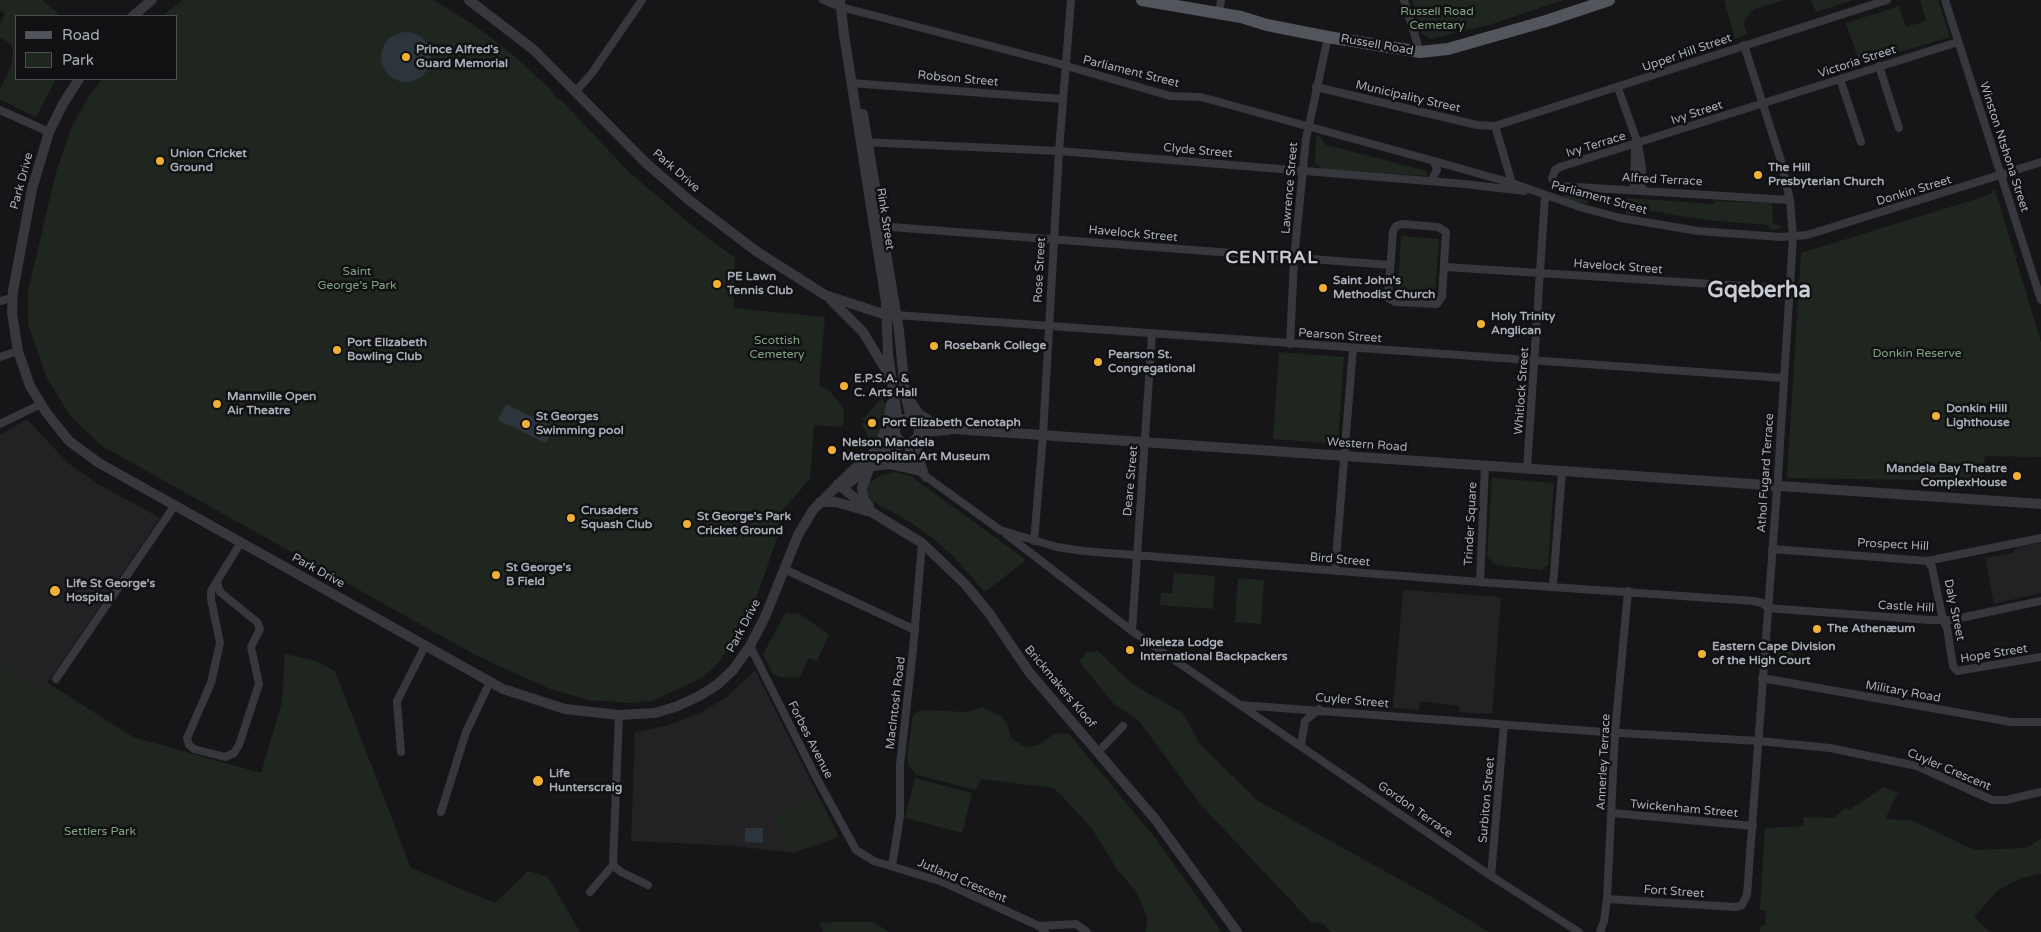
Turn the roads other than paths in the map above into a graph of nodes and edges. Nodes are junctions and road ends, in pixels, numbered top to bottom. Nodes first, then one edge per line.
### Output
1 (152, 0) edge
2 (469, 0) edge
3 (642, 0) edge
4 (823, 0) edge
5 (1071, 0) edge
6 (1142, 0) edge
7 (1221, 0) edge
8 (1404, 0) edge
9 (1609, 0) edge
10 (1887, 0) edge
11 (1945, 0) edge
12 (841, 4) edge
13 (1219, 13) junction
14 (134, 15) edge
15 (1328, 37) junction
16 (1958, 42) junction
17 (1744, 45) junction
18 (1420, 52) junction
19 (1879, 66) junction
20 (1066, 67) junction
21 (1840, 79) junction
22 (79, 80) edge
23 (855, 83) junction
24 (1316, 87) junction
25 (1618, 88) junction
26 (576, 91) junction
27 (1063, 99) junction
28 (1762, 104) junction
29 (0, 110) edge
30 (1495, 126) junction
31 (1308, 127) junction
32 (1899, 128) dead end
33 (49, 132) junction
34 (864, 142) junction
35 (1860, 142) dead end
36 (1636, 144) junction
37 (1059, 151) junction
38 (1434, 161) junction
39 (2041, 162) edge
40 (1560, 167) joint
41 (1302, 171) junction
42 (2001, 175) junction
43 (1431, 181) junction
44 (1512, 183) junction
45 (1638, 191) junction
46 (1532, 192) junction
47 (1545, 196) junction
48 (1790, 200) junction
49 (877, 226) junction
50 (1792, 237) junction
51 (1053, 239) junction
52 (1294, 259) junction
53 (1390, 265) junction
54 (1446, 267) junction
55 (1541, 273) junction
56 (1789, 289) junction
57 (826, 295) junction
58 (12, 298) junction
59 (2041, 300) edge
60 (0, 301) edge
61 (891, 315) junction
62 (1048, 326) junction
63 (1152, 334) junction
64 (1290, 344) junction
65 (1353, 348) junction
66 (18, 351) junction
67 (0, 357) edge
68 (1535, 361) junction
69 (1783, 378) junction
70 (891, 383) junction
71 (905, 392) junction
72 (41, 404) junction
73 (898, 423) junction
74 (0, 424) edge
75 (936, 424) junction
76 (954, 429) junction
77 (912, 433) junction
78 (895, 434) junction
79 (1043, 435) junction
80 (1145, 442) junction
81 (1345, 456) junction
82 (871, 463) junction
83 (1485, 466) junction
84 (1527, 469) junction
85 (916, 470) junction
86 (1562, 471) junction
87 (926, 478) junction
88 (1777, 486) junction
89 (837, 488) junction
90 (820, 502) junction
91 (2041, 504) edge
92 (175, 505) junction
93 (873, 513) junction
94 (885, 520) junction
95 (1000, 530) junction
96 (2041, 538) edge
97 (1034, 541) junction
98 (241, 542) junction
99 (922, 543) junction
100 (1772, 549) junction
101 (1136, 556) junction
102 (1927, 561) junction
103 (784, 569) junction
104 (1335, 571) junction
105 (217, 582) junction
106 (1480, 582) junction
107 (1553, 586) junction
108 (1628, 592) junction
109 (2041, 601) edge
110 (1768, 608) junction
111 (1942, 620) junction
112 (915, 630) junction
113 (1132, 631) junction
114 (425, 646) junction
115 (750, 646) junction
116 (2041, 657) edge
117 (1954, 666) joint
118 (1762, 678) junction
119 (56, 679) dead end
120 (490, 682) junction
121 (1240, 705) junction
122 (1319, 709) junction
123 (619, 715) junction
124 (2041, 722) edge
125 (1504, 725) junction
126 (1123, 726) dead end
127 (1615, 732) junction
128 (1759, 741) junction
129 (1301, 745) junction
130 (401, 752) dead end
131 (1098, 752) junction
132 (2041, 792) edge
133 (441, 812) dead end
134 (1612, 813) junction
135 (1753, 826) junction
136 (851, 844) joint
137 (613, 865) junction
138 (892, 866) junction
139 (1491, 876) junction
140 (648, 885) dead end
141 (590, 892) dead end
142 (1607, 899) junction
143 (1740, 906) joint
144 (1042, 929) edge
145 (1087, 932) edge
146 (1238, 932) edge
147 (1579, 932) edge
148 (1600, 932) edge

1 - 14 street
2 - 26 street, Park Drive
3 - 26 street
4 - 12 street, Parliament Street
5 - 20 street, Rose Street
6 - 13 main road, Russell Road
7 - 13 street
8 - 18 street
9 - 18 main road, Russell Road
10 - 17 street, Upper Hill Street
11 - 16 street, Winston Ntshona Street
12 - 20 street, Parliament Street
12 - 23 street, Rink Street
13 - 15 main road, Russell Road
15 - 18 main road, Russell Road
15 - 24 street, Lawrence Street
16 - 19 street, Victoria Street
16 - 42 street, Winston Ntshona Street
17 - 25 street, Upper Hill Street
17 - 28 street, Athol Fugard Terrace
19 - 21 street, Victoria Street
19 - 32 street
20 - 27 street, Rose Street
20 - 31 street, Parliament Street
21 - 28 street, Victoria Street
21 - 35 street
22 - 33 street, Park Drive
23 - 27 street, Robson Street
23 - 34 street, Rink Street
24 - 30 street, Municipality Street
24 - 31 street, Lawrence Street
25 - 30 street, Upper Hill Street
25 - 36 street
26 - 57 street, Park Drive
27 - 37 street, Rose Street
28 - 36 street, Ivy Street
28 - 48 street, Athol Fugard Terrace
29 - 33 street
30 - 44 street
31 - 38 street, Parliament Street
31 - 41 street, Lawrence Street
33 - 58 street, Park Drive
34 - 37 street, Clyde Street
34 - 49 street, Rink Street
36 - 40 street, Ivy Terrace
36 - 45 street
37 - 41 street, Clyde Street
37 - 51 street, Rose Street
38 - 43 street
38 - 44 street, Parliament Street
39 - 42 street, Donkin Street
40 - 45 street, Alfred Terrace
41 - 43 street, Clyde Street
41 - 52 street, Lawrence Street
42 - 50 street, Donkin Street
42 - 59 street, Winston Ntshona Street
43 - 46 street, Clyde Street
44 - 46 street, Parliament Street
45 - 48 street, Alfred Terrace
46 - 47 street, Parliament Street
47 - 50 street, Parliament Street
47 - 55 street, Whitlock Street
48 - 50 street, Athol Fugard Terrace
49 - 51 street, Havelock Street
49 - 61 street, Rink Street
50 - 56 street, Athol Fugard Terrace
51 - 52 street, Havelock Street
51 - 62 street, Rose Street
52 - 53 street, Havelock Street
52 - 64 street, Lawrence Street
53 - 54 street
53 - 54 street
54 - 55 street, Havelock Street
55 - 56 street, Havelock Street
55 - 68 street, Whitlock Street
56 - 69 street, Athol Fugard Terrace
57 - 61 street, Park Drive
57 - 70 street
58 - 60 street
58 - 66 street, Park Drive
61 - 62 street, Pearson Street
61 - 70 street, Rink Street
61 - 71 street, Rink Street
62 - 63 street, Pearson Street
62 - 79 street, Rose Street
63 - 64 street, Pearson Street
63 - 80 street, Deare Street
64 - 65 street, Pearson Street
65 - 68 street, Pearson Street
65 - 81 street
66 - 67 street
66 - 72 street, Park Drive
68 - 69 street, Pearson Street
68 - 84 street, Whitlock Street
69 - 88 street, Athol Fugard Terrace
70 - 73 street, Rink Street
70 - 82 street
71 - 75 street
71 - 77 street, Rink Street
72 - 74 street
72 - 92 street, Park Drive
73 - 77 street
73 - 78 street
75 - 76 street, Western Road
75 - 77 street, Western Road
76 - 77 street, Western Road
76 - 79 street, Western Road
77 - 78 street
77 - 82 street, Park Drive
77 - 85 street
77 - 87 street
78 - 82 street, Park Drive
79 - 80 street, Western Road
79 - 97 street, Rose Street
80 - 81 street, Western Road
80 - 101 street, Deare Street
81 - 83 street, Western Road
81 - 104 street
82 - 85 street
82 - 89 street, Park Drive
82 - 94 street
83 - 84 street, Western Road
83 - 106 street, Trinder Square
84 - 86 street, Western Road
85 - 87 street, Bird Street
86 - 88 street, Western Road
86 - 107 street
87 - 95 street, Bird Street
88 - 91 street, Western Road
88 - 100 street, Athol Fugard Terrace
89 - 90 street, Park Drive
89 - 93 street, Brickmakers Kloof
90 - 93 street
90 - 103 street, Park Drive
92 - 98 street, Park Drive
92 - 119 street
93 - 94 street, Brickmakers Kloof
94 - 99 street, Brickmakers Kloof
95 - 97 street, Bird Street
95 - 113 street
96 - 102 street, Prospect Hill
97 - 101 street, Bird Street
98 - 105 street
98 - 114 street, Park Drive
99 - 112 street, MacIntosh Road
99 - 131 street, Brickmakers Kloof
100 - 102 street, Prospect Hill
100 - 110 street, Athol Fugard Terrace
101 - 104 street, Bird Street
101 - 113 street, Deare Street
102 - 111 street, Daly Street
103 - 112 street
103 - 115 street, Park Drive
104 - 106 street, Bird Street
105 - 105 street
106 - 107 street, Bird Street
107 - 108 street, Bird Street
108 - 110 street, Bird Street
108 - 127 street, Annerley Terrace
109 - 111 street, Castle Hill
110 - 111 street, Castle Hill
110 - 118 street, Athol Fugard Terrace
111 - 117 street, Daly Street
112 - 138 street, MacIntosh Road
113 - 121 street
114 - 120 street, Park Drive
114 - 130 street
115 - 123 street, Park Drive
115 - 136 street, Forbes Avenue
116 - 117 street, Hope Street
118 - 124 street, Military Road
118 - 128 street, Athol Fugard Terrace
120 - 123 street, Park Drive
120 - 133 street
121 - 122 street, Cuyler Street
121 - 129 street, Gordon Terrace
122 - 125 street, Cuyler Street
122 - 129 street
123 - 137 street
125 - 127 street, Cuyler Street
125 - 139 street, Surbiton Street
126 - 131 street
127 - 128 street, Cuyler Street
127 - 134 street, Annerley Terrace
128 - 132 street, Cuyler Crescent
128 - 135 street, Athol Fugard Terrace
129 - 139 street, Gordon Terrace
131 - 146 street, Brickmakers Kloof
134 - 135 street, Twickenham Street
134 - 142 street, Annerley Terrace
135 - 143 street, Athol Fugard Terrace
136 - 138 street, Jutland Crescent
137 - 140 street
137 - 141 street
138 - 144 street, Jutland Crescent
139 - 147 street, Gordon Terrace
142 - 143 street, Fort Street
142 - 148 street, Annerley Terrace
144 - 145 street, Jutland Crescent

